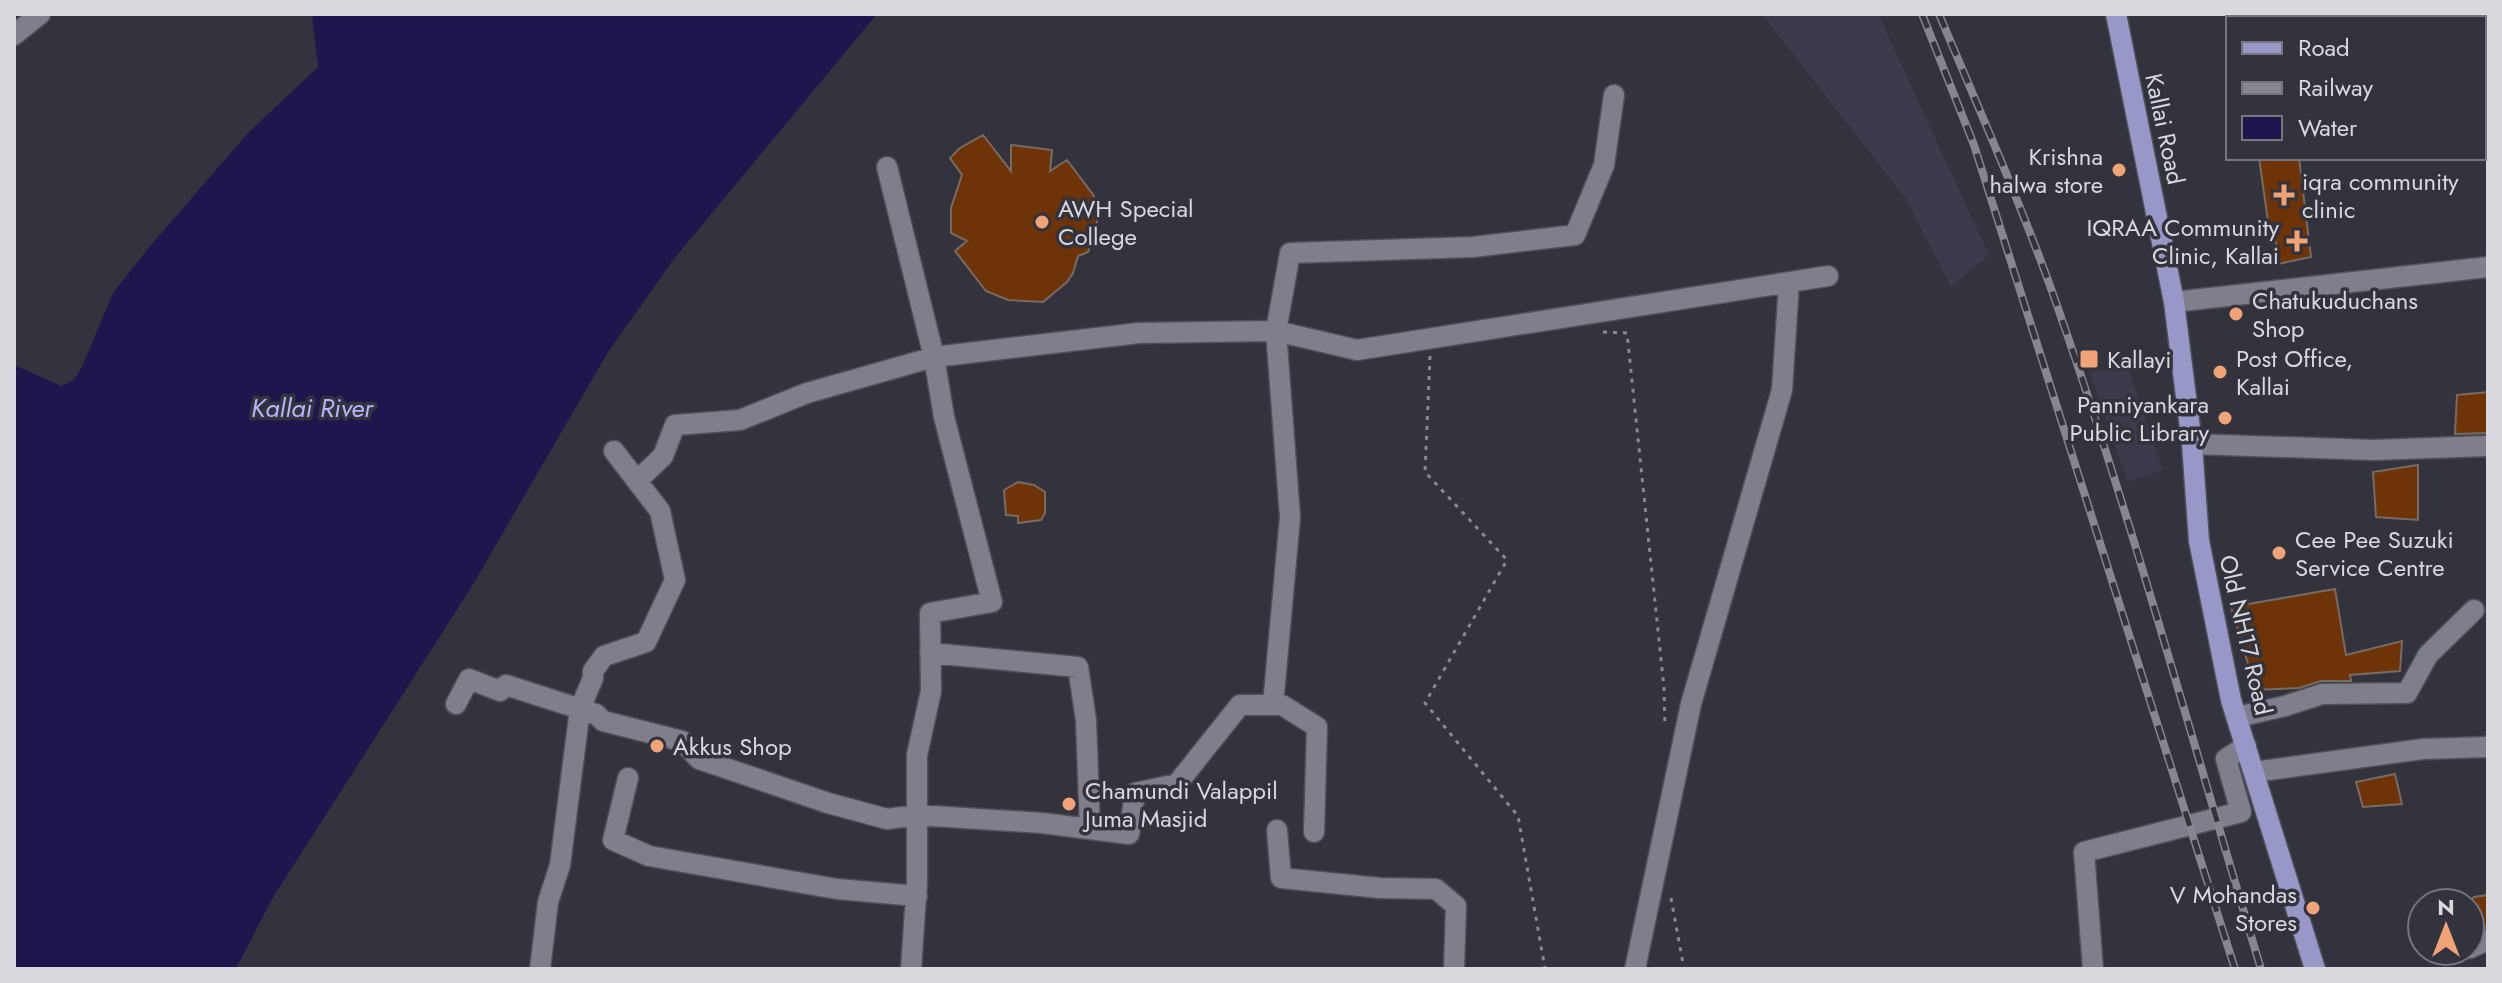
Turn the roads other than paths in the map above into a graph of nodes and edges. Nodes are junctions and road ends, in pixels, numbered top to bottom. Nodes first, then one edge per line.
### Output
1 (40, 14) edge
2 (2116, 14) edge
3 (14, 35) edge
4 (1614, 95) dead end
5 (887, 167) dead end
6 (2488, 267) edge
7 (1828, 276) dead end
8 (1789, 283) junction
9 (2174, 302) junction
10 (1276, 331) junction
11 (934, 357) junction
12 (2192, 444) junction
13 (2488, 446) edge
14 (614, 451) dead end
15 (638, 480) junction
16 (2474, 610) dead end
17 (930, 653) junction
18 (456, 704) dead end
19 (1273, 705) junction
20 (580, 709) junction
21 (2237, 717) junction
22 (2246, 746) junction
23 (2488, 747) edge
24 (2254, 772) junction
25 (628, 778) dead end
26 (917, 815) junction
27 (1090, 829) junction
28 (1277, 830) dead end
29 (1314, 832) dead end
30 (917, 896) junction
31 (2313, 965) edge
32 (540, 969) edge
33 (911, 969) edge
34 (1454, 969) edge
35 (1635, 969) edge
36 (2093, 969) edge

1 - 3 street
2 - 9 main road, Kallai Road
4 - 10 street
5 - 11 street
6 - 9 street
7 - 8 street
8 - 10 street
8 - 35 street
9 - 12 main road, Old NH17 Road
10 - 11 street
10 - 19 street
11 - 15 street
11 - 17 street
12 - 13 street
12 - 21 main road, Old NH17 Road
14 - 15 street
15 - 20 street
16 - 21 street
17 - 26 street
17 - 27 street
18 - 20 street
19 - 27 street
19 - 29 street
20 - 26 street
20 - 32 street
21 - 22 main road, Old NH17 Road
22 - 24 main road, Old NH17 Road
22 - 36 street
23 - 24 street
24 - 31 main road, Old NH17 Road
25 - 30 street
26 - 27 street
26 - 30 street
28 - 34 street
30 - 33 street

